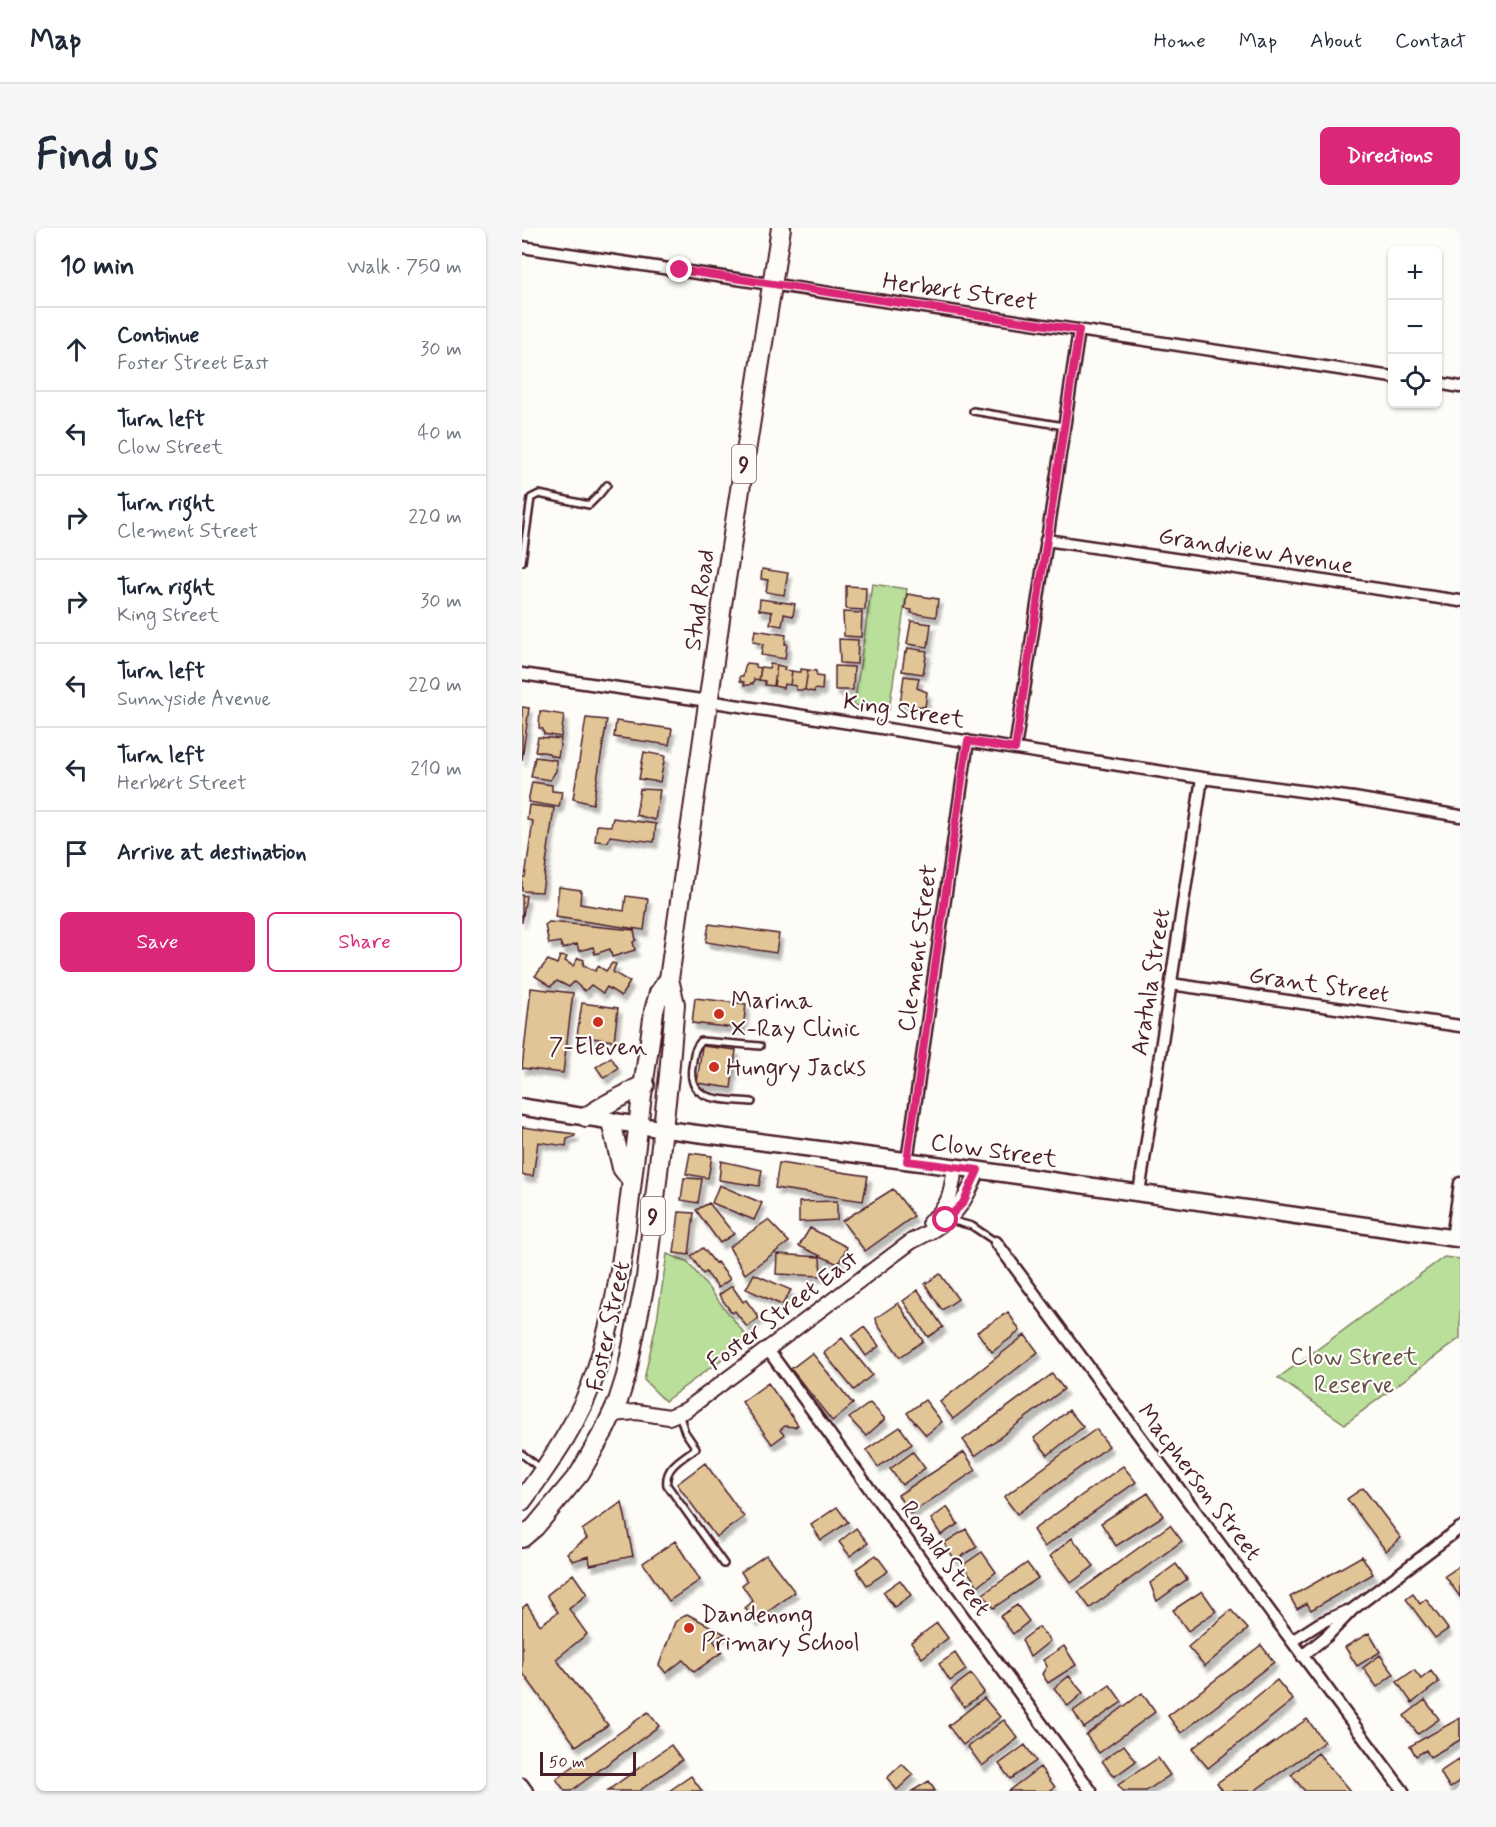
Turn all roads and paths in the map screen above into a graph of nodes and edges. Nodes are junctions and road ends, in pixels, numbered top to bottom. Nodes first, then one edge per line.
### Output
1 (781, 228) edge
2 (522, 247) edge
3 (772, 284) junction
4 (1079, 330) junction
5 (1388, 376) edge
6 (1442, 384) edge
7 (1460, 387) edge
8 (973, 411) dead end
9 (1064, 426) junction
10 (607, 485) dead end
11 (1046, 540) junction
12 (522, 562) edge
13 (1460, 601) edge
14 (522, 675) edge
15 (708, 701) junction
16 (968, 741) junction
17 (1015, 749) junction
18 (1202, 778) junction
19 (1459, 815) edge
20 (669, 979) junction
21 (1171, 984) junction
22 (1460, 1026) edge
23 (760, 1046) dead end
24 (645, 1085) junction
25 (752, 1102) dead end
26 (522, 1107) edge
27 (586, 1117) junction
28 (611, 1122) junction
29 (638, 1126) junction
30 (662, 1129) junction
31 (907, 1161) junction
32 (955, 1167) junction
33 (978, 1170) junction
34 (632, 1181) junction
35 (1460, 1183) edge
36 (1139, 1193) junction
37 (946, 1220) junction
38 (1456, 1239) edge
39 (912, 1241) junction
40 (996, 1242) joint
41 (768, 1350) junction
42 (612, 1414) junction
43 (679, 1414) junction
44 (522, 1454) edge
45 (543, 1471) junction
46 (526, 1491) edge
47 (560, 1497) junction
48 (1460, 1528) edge
49 (522, 1538) edge
50 (724, 1564) dead end
51 (1353, 1609) junction
52 (1292, 1641) junction
53 (1302, 1656) junction
54 (522, 1784) edge
55 (527, 1791) edge
56 (1091, 1791) edge
57 (1403, 1791) edge

1 - 3 highway, Stud Road / 9
2 - 3 street, Herbert Street
3 - 4 street, Herbert Street
3 - 15 highway, Stud Road / 9
4 - 5 street, Herbert Street
4 - 9 street
6 - 7 street
8 - 9 lane
9 - 11 street
10 - 12 lane
11 - 13 street, Grandview Avenue
11 - 17 street
14 - 15 street, King Street
15 - 16 street, King Street
15 - 20 highway, Stud Road / 9
16 - 17 street, King Street
16 - 31 street, Clement Street
17 - 18 street, King Street
18 - 19 street, King Street
18 - 21 street, Aratula Street
20 - 24 highway, Stud Road / 9
20 - 30 highway, Stud Road / 9
21 - 22 street, Grant Street
21 - 36 street, Aratula Street
23 - 25 lane
24 - 27 highway
24 - 29 highway, Stud Road / 9
26 - 27 main road, Clow Street
27 - 28 main road, Clow Street
28 - 29 main road, Clow Street
28 - 34 highway
29 - 30 main road, Clow Street
29 - 34 highway, Foster Street / 9
30 - 31 main road, Clow Street
30 - 42 highway, Foster Street / 9
31 - 32 main road, Clow Street
32 - 33 main road, Clow Street
32 - 39 street, Foster Street East
33 - 36 main road, Clow Street
33 - 37 street, Foster Street East
34 - 45 highway, Foster Street / 9
35 - 38 street
36 - 38 main road, Clow Street
37 - 39 street, Foster Street East
37 - 40 lane, Macpherson Street
39 - 41 street, Foster Street East
40 - 52 street, Macpherson Street
41 - 43 street, Foster Street East
41 - 56 street, Ronald Street
42 - 43 street
42 - 47 highway, Foster Street / 9
43 - 50 lane
44 - 45 lane
45 - 46 highway, Foster Street / 9
45 - 47 highway
46 - 47 highway
47 - 49 highway, Foster Street / 9
48 - 51 street
51 - 52 street
51 - 53 street
52 - 53 street, Macpherson Street
53 - 57 street, Macpherson Street
54 - 55 street

